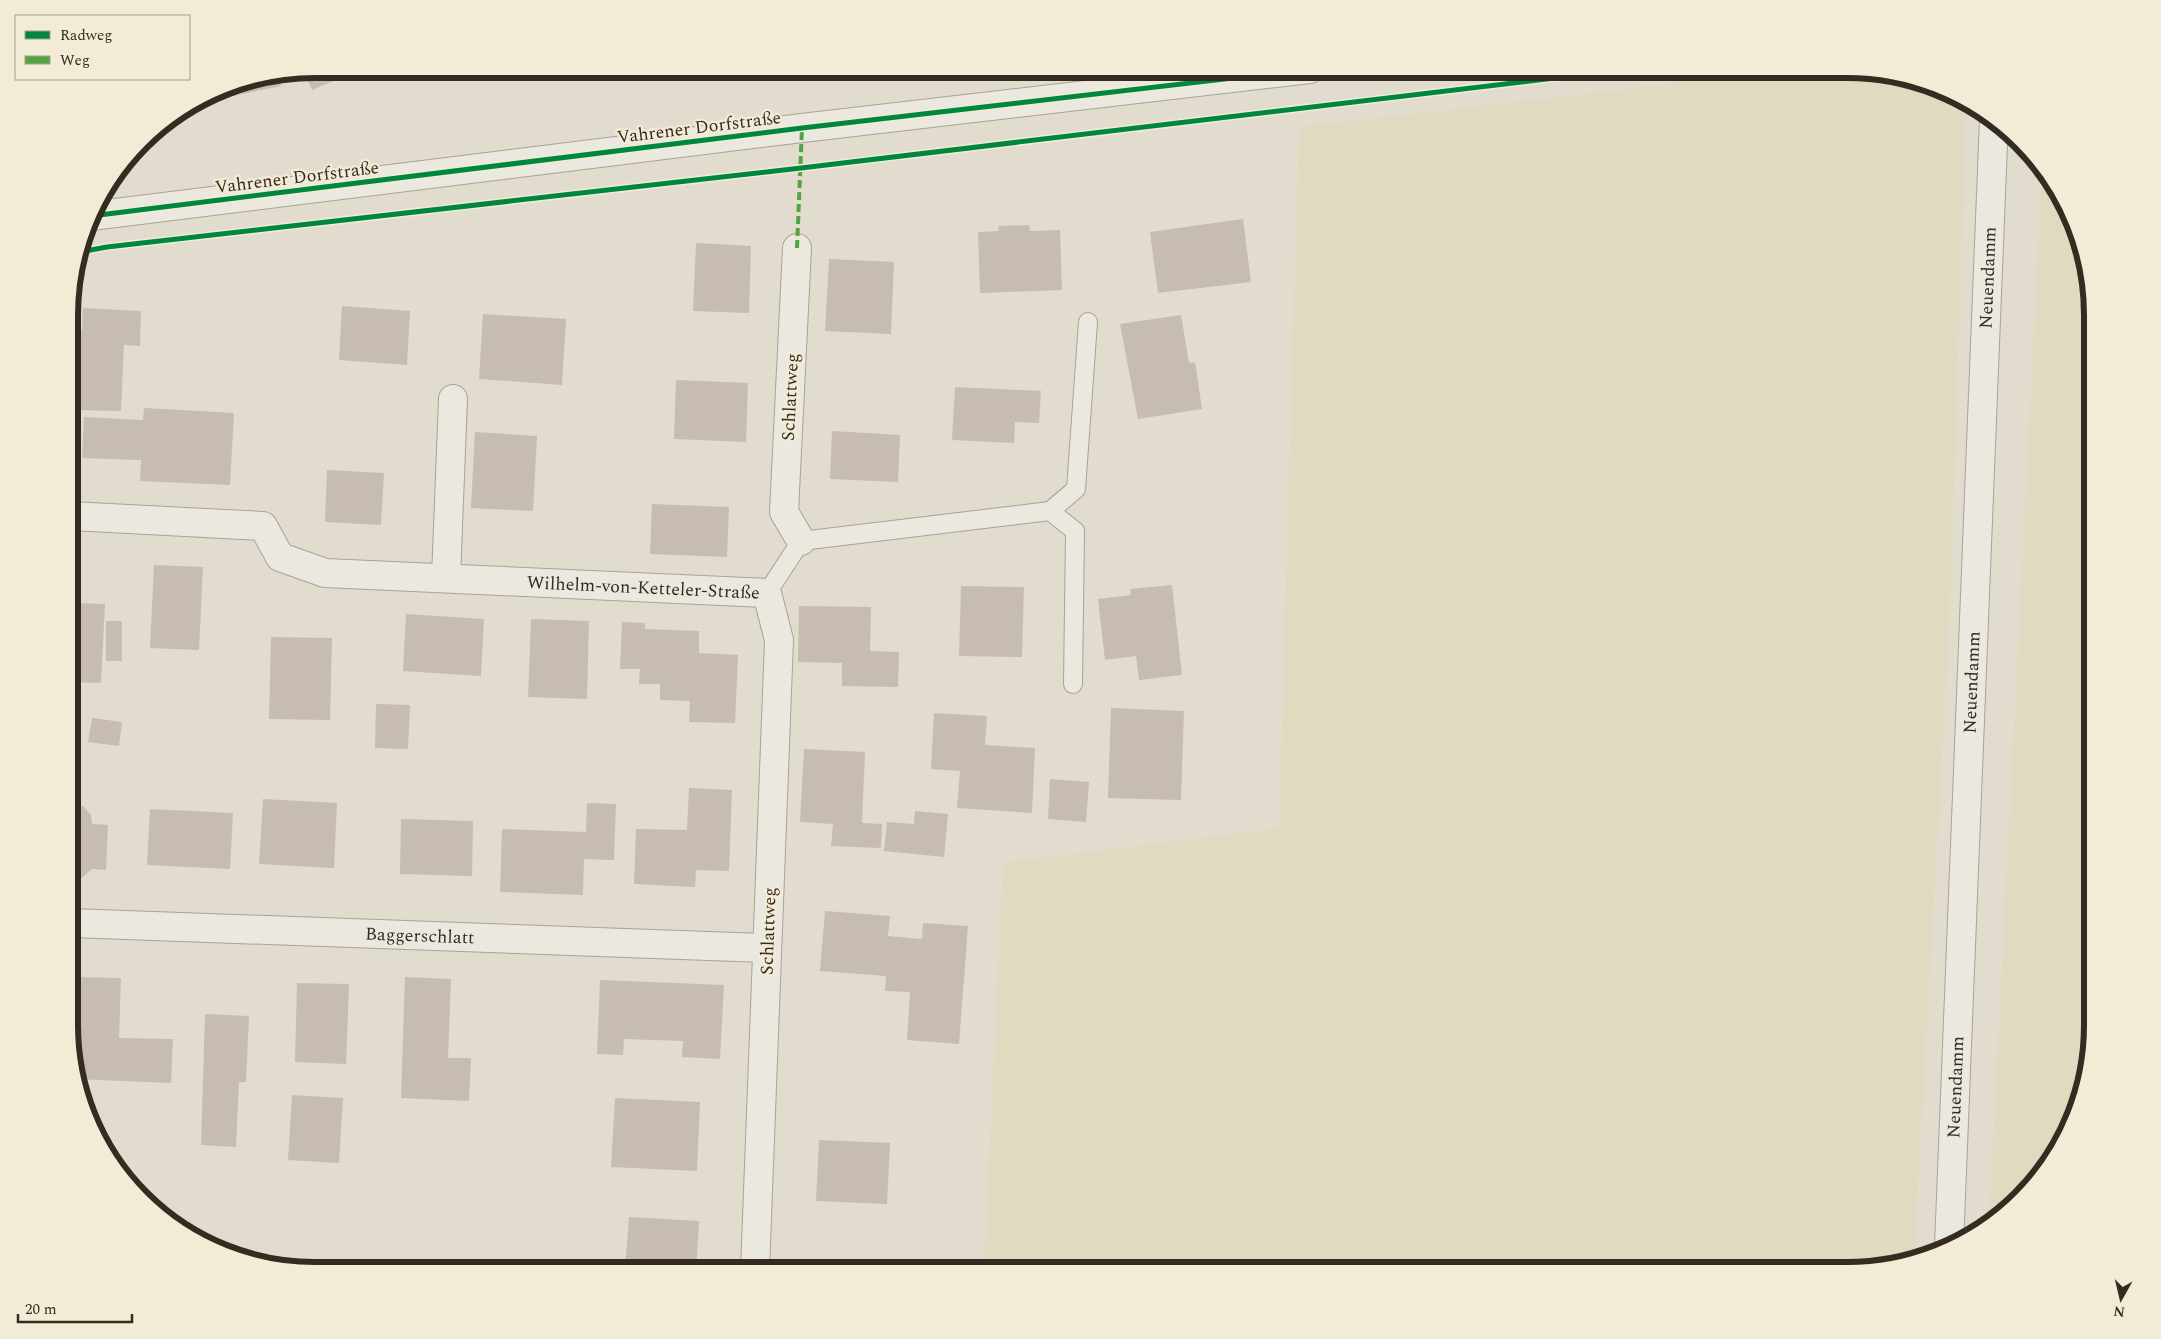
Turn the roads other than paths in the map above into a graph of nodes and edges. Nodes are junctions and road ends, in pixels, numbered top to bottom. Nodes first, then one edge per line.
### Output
1 (1233, 78) edge
2 (1994, 128) edge
3 (100, 215) edge
4 (797, 248) dead end
5 (1088, 322) dead end
6 (453, 399) dead end
7 (1050, 511) junction
8 (78, 516) edge
9 (802, 542) junction
10 (446, 578) junction
11 (767, 593) junction
12 (1073, 684) dead end
13 (78, 923) edge
14 (767, 948) junction
15 (1949, 1238) edge
16 (755, 1262) edge

1 - 3 street, Vahrener Dorfstraße
2 - 15 street, Neuendamm
4 - 9 street, Schlattweg
5 - 7 lane
6 - 10 street
7 - 9 lane
7 - 12 lane
8 - 10 street, Wilhelm-von-Ketteler-Straße
9 - 11 lane, Wilhelm-von-Ketteler-Straße
10 - 11 street, Wilhelm-von-Ketteler-Straße
11 - 14 street, Schlattweg
13 - 14 street, Baggerschlatt
14 - 16 street, Schlattweg

